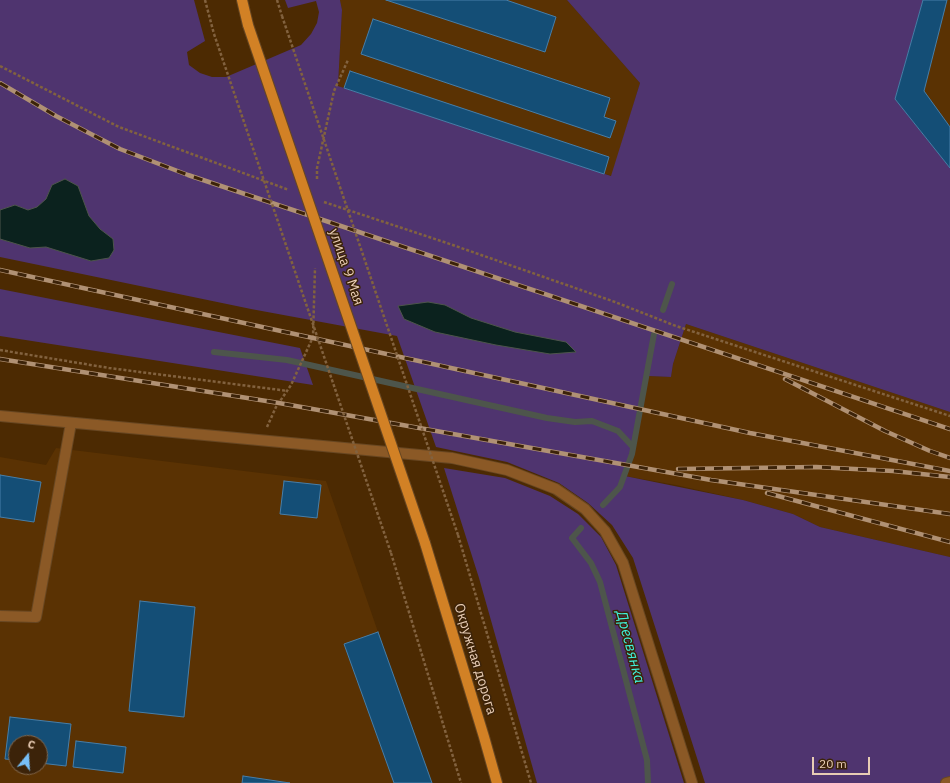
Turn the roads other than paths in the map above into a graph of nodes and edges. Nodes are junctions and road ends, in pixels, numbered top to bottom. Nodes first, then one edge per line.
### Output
1 (242, 0) edge
2 (0, 416) edge
3 (71, 423) junction
4 (425, 543) joint
5 (0, 616) edge
6 (950, 782) edge
7 (496, 783) edge
8 (692, 783) edge
9 (946, 783) edge

1 - 4 main road, улица 9 Мая, bridge
2 - 3 lane
3 - 5 lane
3 - 8 lane
4 - 7 main road, Окружная дорога
6 - 9 lane

